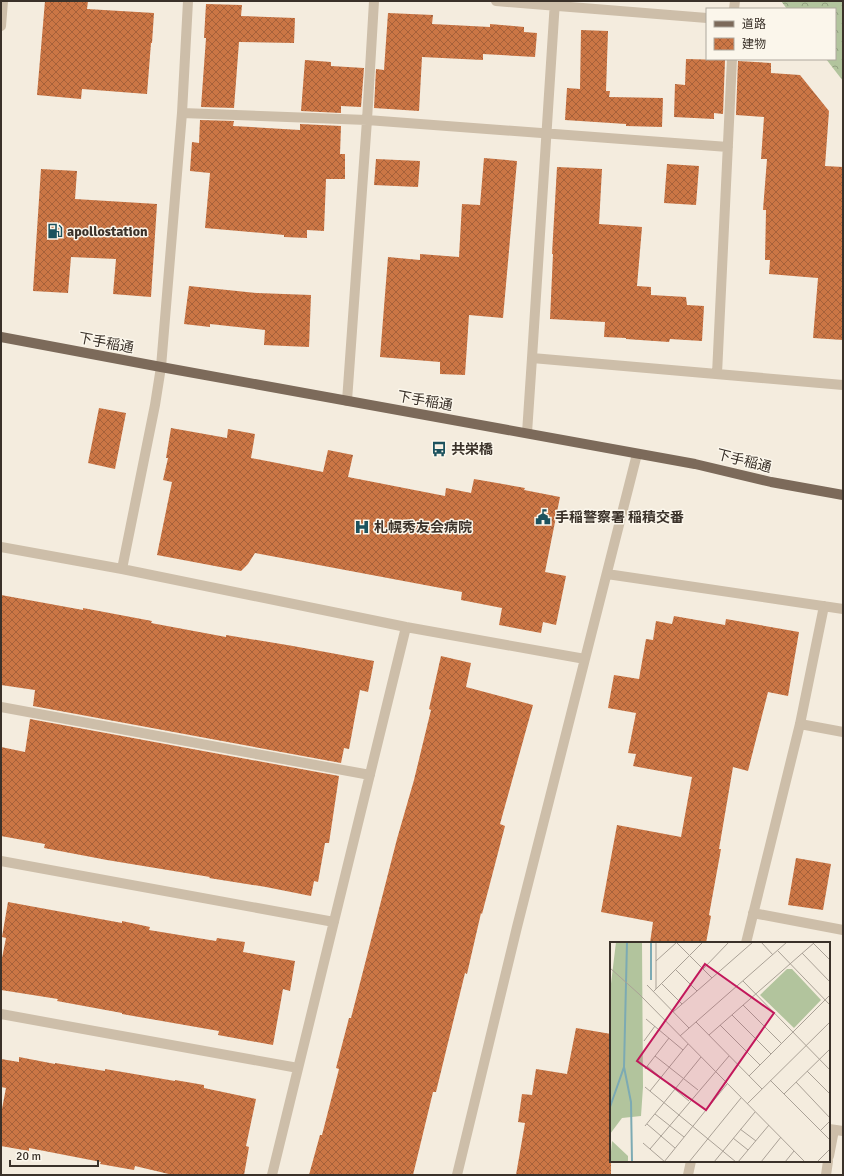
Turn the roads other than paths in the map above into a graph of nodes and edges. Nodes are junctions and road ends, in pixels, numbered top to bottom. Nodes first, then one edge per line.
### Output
1 (3, 1) edge
2 (188, 1) edge
3 (374, 1) edge
4 (496, 1) edge
5 (555, 3) edge
6 (706, 18) edge
7 (1, 26) edge
8 (732, 60) edge
9 (182, 113) junction
10 (368, 120) junction
11 (546, 134) junction
12 (728, 148) junction
13 (1, 337) edge
14 (532, 358) junction
15 (161, 368) junction
16 (718, 374) junction
17 (843, 385) edge
18 (347, 401) junction
19 (527, 433) junction
20 (637, 454) junction
21 (843, 495) edge
22 (1, 547) edge
23 (122, 569) junction
24 (607, 574) junction
25 (824, 606) junction
26 (843, 609) edge
27 (406, 627) junction
28 (585, 659) junction
29 (1, 707) edge
30 (800, 724) junction
31 (843, 732) edge
32 (370, 775) junction
33 (1, 861) edge
34 (754, 913) junction
35 (334, 922) junction
36 (843, 930) edge
37 (746, 942) edge
38 (1, 1014) edge
39 (298, 1068) junction
40 (835, 1130) edge
41 (830, 1152) edge
42 (691, 1162) edge
43 (828, 1162) edge
44 (272, 1175) edge
45 (457, 1175) edge
46 (688, 1175) edge
47 (826, 1175) edge

1 - 7 street
2 - 9 street
3 - 10 street
4 - 5 street
5 - 6 street
5 - 11 street
8 - 12 street
9 - 10 street
9 - 15 street
10 - 11 street
10 - 18 street
11 - 12 street
11 - 14 street
12 - 16 street
13 - 15 main road, 下手稲通
14 - 16 street
14 - 19 street
15 - 18 main road, 下手稲通
15 - 23 street
16 - 17 street
18 - 19 main road, 下手稲通
19 - 20 main road, 下手稲通
20 - 21 main road, 下手稲通
20 - 24 street
22 - 23 street
23 - 27 street
24 - 25 street
24 - 28 street
25 - 26 street
25 - 30 street
27 - 28 street
27 - 32 street
28 - 45 street
29 - 32 street
30 - 31 street
30 - 34 street
32 - 35 street
33 - 35 street
34 - 36 street
34 - 37 street
35 - 39 street
38 - 39 street
39 - 44 street
40 - 41 street
42 - 46 street
43 - 47 street

